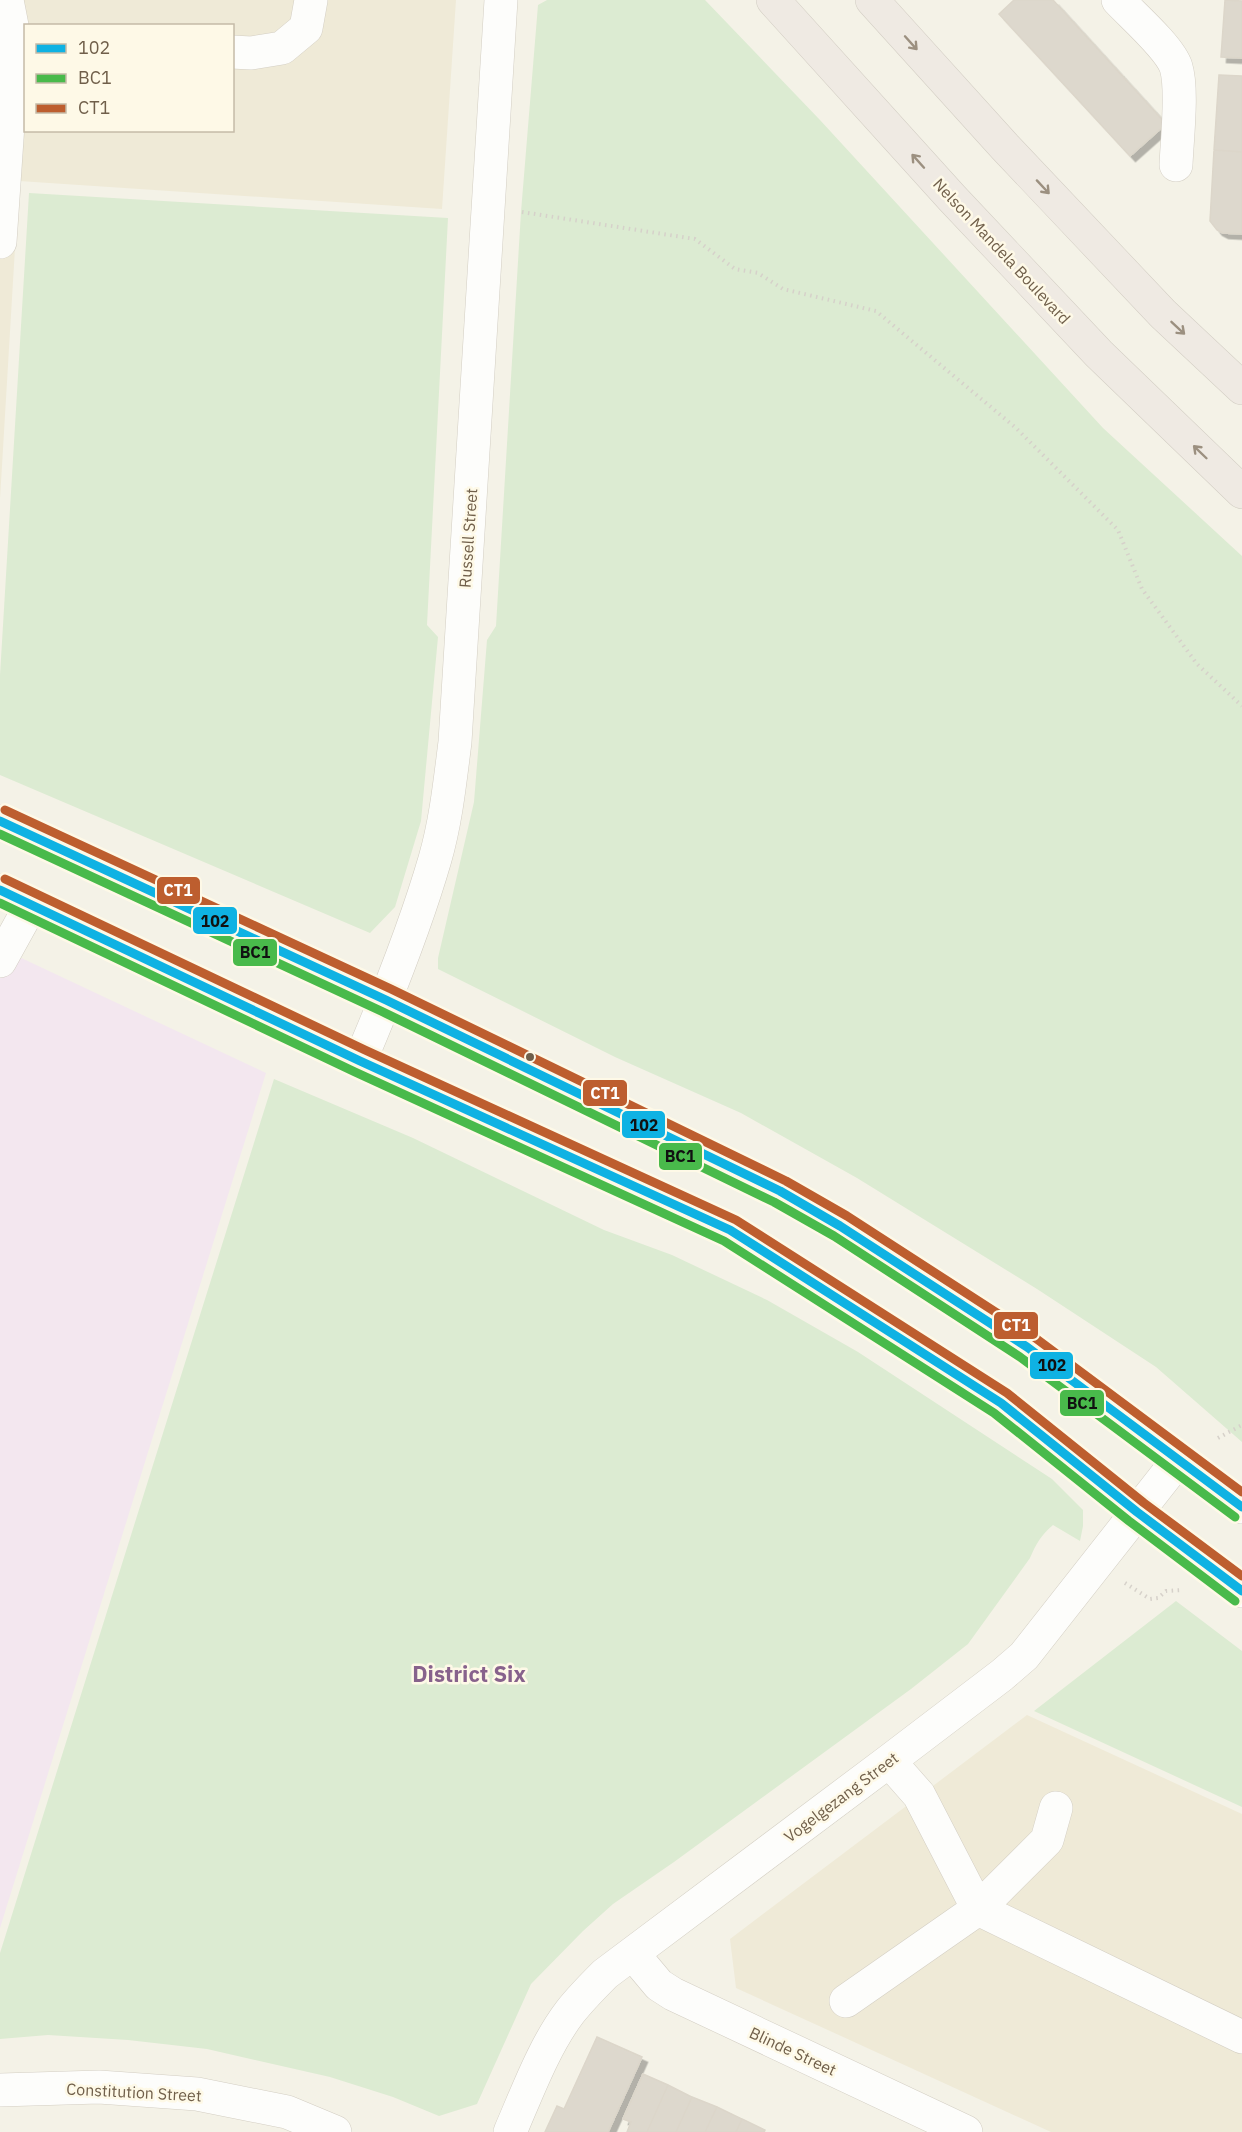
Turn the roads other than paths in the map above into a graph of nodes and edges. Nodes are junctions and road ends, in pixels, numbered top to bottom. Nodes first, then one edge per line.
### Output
1 (7, 0) edge
2 (311, 0) edge
3 (501, 0) edge
4 (773, 0) edge
5 (872, 0) edge
6 (1118, 0) edge
7 (20, 36) edge
8 (234, 52) edge
9 (3, 161) edge
10 (1176, 165) dead end
11 (0, 242) edge
12 (1242, 388) edge
13 (1242, 492) edge
14 (0, 821) edge
15 (0, 890) edge
16 (31, 905) junction
17 (0, 961) edge
18 (386, 1000) junction
19 (360, 1061) junction
20 (1179, 1459) junction
21 (1242, 1507) edge
22 (1137, 1512) junction
23 (1242, 1591) edge
24 (889, 1761) junction
25 (1056, 1808) dead end
26 (978, 1910) junction
27 (633, 1954) junction
28 (846, 2001) dead end
29 (1242, 2037) edge
30 (0, 2090) edge
31 (336, 2132) edge
32 (510, 2132) edge
33 (966, 2132) edge

1 - 7 street
2 - 8 street
3 - 18 street, Russell Street
13 -> 4 highway, Nelson Mandela Boulevard
5 -> 12 highway
6 - 10 street
7 - 9 street
9 - 11 street
14 - 18 street
15 - 16 street
16 - 17 street
16 - 19 street
18 - 19 street, Russell Street
18 - 20 street
19 - 22 street
20 - 21 street
20 - 22 street, Vogelgezang Street
22 - 23 street
22 - 24 street, Vogelgezang Street
24 - 26 street
24 - 27 street, Vogelgezang Street
25 - 26 street
26 - 28 street
26 - 29 street
27 - 32 street, Vogelgezang Street
27 - 33 street, Blinde Street
30 - 31 street, Constitution Street

